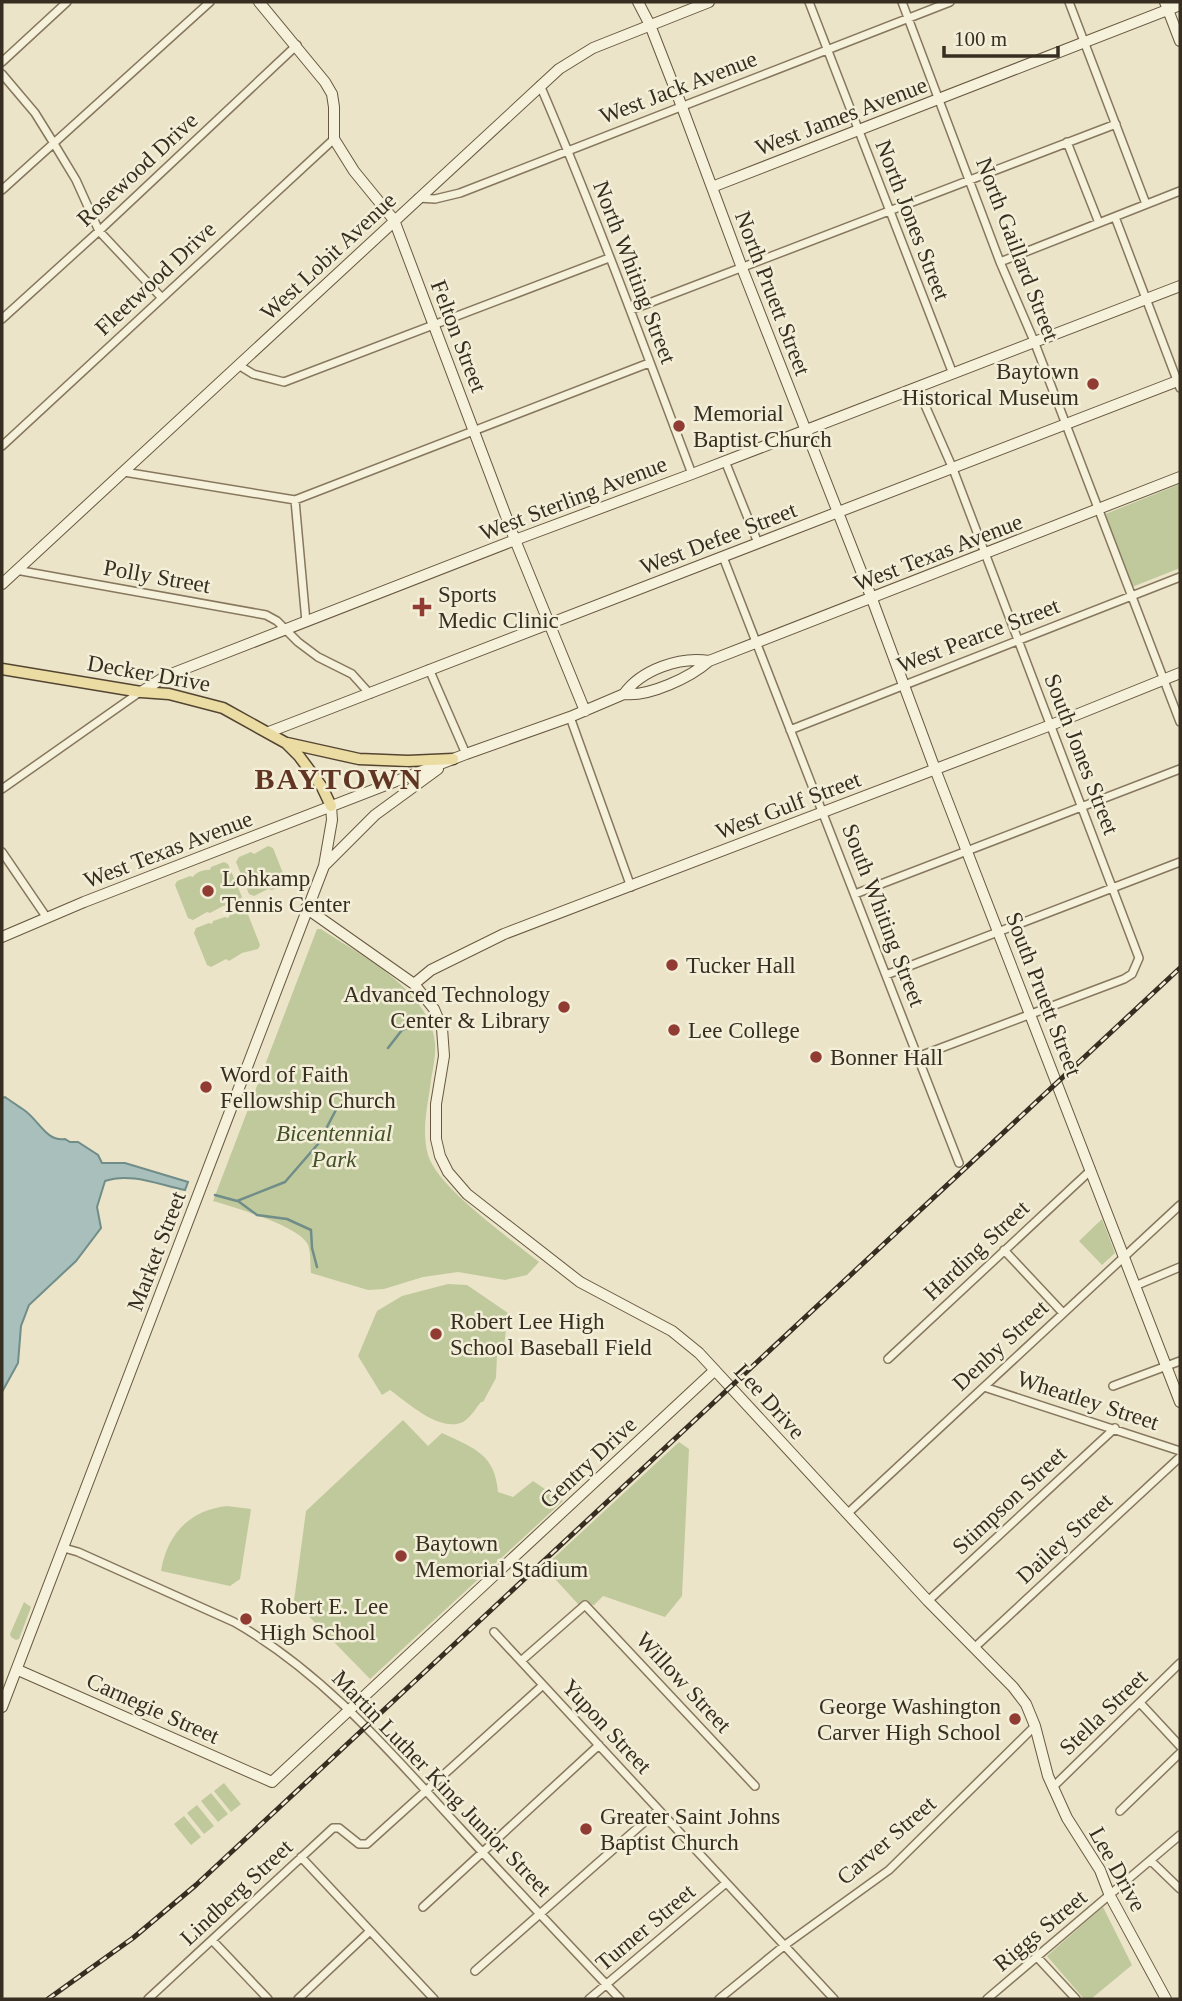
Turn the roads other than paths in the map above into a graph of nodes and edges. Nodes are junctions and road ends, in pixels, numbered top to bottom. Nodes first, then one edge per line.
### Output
1 (67, 2) edge
2 (210, 2) edge
3 (259, 2) edge
4 (638, 2) edge
5 (709, 2) edge
6 (809, 2) edge
7 (902, 2) edge
8 (950, 2) edge
9 (1069, 2) edge
10 (1180, 5) edge
11 (1167, 6) edge
12 (908, 18) junction
13 (650, 25) junction
14 (1180, 41) edge
15 (1085, 43) junction
16 (296, 45) junction
17 (828, 49) junction
18 (2, 62) edge
19 (2, 74) edge
20 (540, 85) junction
21 (939, 99) junction
22 (682, 107) junction
23 (1116, 124) junction
24 (858, 130) junction
25 (334, 139) junction
26 (53, 142) junction
27 (1067, 142) junction
28 (568, 151) junction
29 (970, 181) junction
30 (712, 187) junction
31 (2, 190) edge
32 (1180, 191) edge
33 (418, 198) junction
34 (1146, 204) junction
35 (889, 212) junction
36 (1115, 218) junction
37 (394, 220) junction
38 (1099, 223) junction
39 (99, 231) junction
40 (609, 258) junction
41 (1000, 262) junction
42 (742, 268) junction
43 (1180, 286) edge
44 (162, 298) junction
45 (1146, 299) junction
46 (631, 310) junction
47 (2, 319) edge
48 (433, 325) junction
49 (1034, 341) junction
50 (649, 363) junction
51 (240, 366) junction
52 (953, 374) junction
53 (1179, 383) edge
54 (917, 387) junction
55 (1065, 425) junction
56 (806, 429) junction
57 (475, 431) junction
58 (2, 446) edge
59 (725, 461) junction
60 (953, 469) junction
61 (124, 472) junction
62 (692, 474) junction
63 (1180, 477) edge
64 (295, 500) junction
65 (1100, 510) junction
66 (837, 513) junction
67 (515, 540) junction
68 (758, 543) junction
69 (986, 554) junction
70 (723, 557) junction
71 (16, 570) junction
72 (1180, 578) edge
73 (2, 584) edge
74 (1131, 597) junction
75 (872, 599) junction
76 (306, 622) junction
77 (549, 624) junction
78 (285, 630) junction
79 (1018, 641) junction
80 (758, 642) junction
81 (709, 661) junction
82 (2, 669) edge
83 (429, 669) junction
84 (1180, 673) edge
85 (1164, 679) junction
86 (904, 685) junction
87 (141, 692) junction
88 (370, 694) junction
89 (624, 694) junction
90 (585, 711) junction
91 (570, 717) junction
92 (1180, 722) edge
93 (1051, 725) junction
94 (790, 730) junction
95 (269, 732) junction
96 (286, 743) junction
97 (466, 754) junction
98 (453, 759) junction
99 (935, 769) junction
100 (1180, 769) edge
101 (2, 789) edge
102 (331, 806) junction
103 (1082, 807) junction
104 (823, 812) junction
105 (968, 851) junction
106 (2, 852) edge
107 (1180, 862) edge
108 (324, 866) junction
109 (631, 887) junction
110 (1112, 888) junction
111 (855, 894) junction
112 (306, 908) junction
113 (47, 918) junction
114 (999, 931) junction
115 (2, 937) edge
116 (886, 975) junction
117 (414, 984) junction
118 (1031, 1013) junction
119 (917, 1057) junction
120 (959, 1163) dead end
121 (1091, 1170) junction
122 (1180, 1205) edge
123 (1004, 1250) junction
124 (1125, 1258) junction
125 (1180, 1267) edge
126 (1135, 1286) junction
127 (1063, 1313) junction
128 (888, 1359) dead end
129 (1180, 1361) edge
130 (1167, 1366) junction
131 (715, 1370) junction
132 (1113, 1386) dead end
133 (984, 1387) junction
134 (1180, 1402) edge
135 (1115, 1428) junction
136 (1180, 1451) edge
137 (1180, 1457) edge
138 (848, 1514) junction
139 (64, 1548) junction
140 (928, 1601) junction
141 (495, 1632) dead end
142 (974, 1648) junction
143 (522, 1661) junction
144 (1180, 1663) edge
145 (18, 1670) junction
146 (543, 1685) junction
147 (1141, 1704) junction
148 (2, 1707) edge
149 (350, 1710) junction
150 (1035, 1726) junction
151 (599, 1745) junction
152 (1180, 1746) edge
153 (1180, 1753) edge
154 (272, 1782) joint
155 (755, 1786) dead end
156 (1053, 1787) junction
157 (427, 1791) junction
158 (658, 1810) junction
159 (1120, 1811) dead end
160 (1180, 1835) edge
161 (482, 1852) junction
162 (302, 1857) junction
163 (1152, 1861) junction
164 (726, 1883) junction
165 (1180, 1889) edge
166 (1110, 1896) junction
167 (423, 1908) dead end
168 (538, 1913) junction
169 (370, 1931) junction
170 (212, 1940) junction
171 (785, 1945) junction
172 (1037, 1957) junction
173 (475, 1971) dead end
174 (606, 1984) junction
175 (1161, 1998) edge
176 (148, 1999) edge
177 (268, 1999) edge
178 (298, 1999) edge
179 (434, 1999) edge
180 (589, 1999) edge
181 (620, 1999) edge
182 (719, 1999) edge
183 (834, 1999) edge
184 (987, 1999) edge
185 (1076, 1999) edge

1 - 18 street
2 - 26 street
3 - 16 street
4 - 13 street, North Pruett Street
5 - 13 street, West Lobit Avenue
6 - 17 street, North Jones Street
7 - 12 street, North Gaillard Street
8 - 12 street, West Jack Avenue
9 - 15 street
10 - 11 street, West James Avenue
11 - 14 street
11 - 15 street, West James Avenue
12 - 17 street, West Jack Avenue
12 - 21 street, North Gaillard Street
13 - 20 street, West Lobit Avenue
13 - 22 street, North Pruett Street
15 - 21 street, West James Avenue
15 - 23 street
16 - 25 street
16 - 39 street, Rosewood Drive
17 - 22 street, West Jack Avenue
17 - 24 street, North Jones Street
19 - 26 street
20 - 28 street, North Whiting Street
20 - 33 street, West Lobit Avenue
21 - 24 street, West James Avenue
21 - 29 street, North Gaillard Street
22 - 28 street, West Jack Avenue
22 - 30 street, North Pruett Street
23 - 27 street
23 - 34 street
24 - 30 street, West James Avenue
24 - 35 street, North Jones Street
25 - 37 street, Felton Street
25 - 44 street, Fleetwood Drive
26 - 31 street
26 - 39 street
27 - 29 street
27 - 38 street
28 - 33 street, West Jack Avenue
28 - 40 street, North Whiting Street
29 - 35 street
29 - 41 street, North Gaillard Street
30 - 42 street, North Pruett Street
32 - 34 street
33 - 37 street, West Lobit Avenue
34 - 36 street
35 - 42 street
35 - 52 street, North Jones Street
36 - 38 street
36 - 45 street
37 - 48 street, Felton Street
37 - 51 street, West Lobit Avenue
38 - 41 street
39 - 44 street
39 - 47 street, Rosewood Drive
40 - 46 street, North Whiting Street
40 - 48 street
41 - 49 street, North Gaillard Street
42 - 46 street
42 - 56 street, North Pruett Street
43 - 45 street, West Sterling Avenue
44 - 58 street, Fleetwood Drive
45 - 49 street, West Sterling Avenue
45 - 53 street
46 - 50 street, North Whiting Street
48 - 51 street
48 - 57 street, Felton Street
49 - 52 street, West Sterling Avenue
49 - 55 street, North Gaillard Street
50 - 57 street
50 - 62 street, North Whiting Street
51 - 61 street, West Lobit Avenue
52 - 54 street, West Sterling Avenue
53 - 55 street, West Defee Street
54 - 56 street, West Sterling Avenue
54 - 60 street
55 - 60 street, West Defee Street
55 - 65 street, North Gaillard Street
56 - 59 street, West Sterling Avenue
56 - 66 street, North Pruett Street
57 - 64 street
57 - 67 street, Felton Street
59 - 62 street, West Sterling Avenue
59 - 68 street
60 - 66 street, West Defee Street
60 - 69 street
61 - 64 street
61 - 71 street, West Lobit Avenue
62 - 67 street, West Sterling Avenue
63 - 65 street, West Texas Avenue
64 - 76 street
65 - 69 street, West Texas Avenue
65 - 74 street, North Gaillard Street
66 - 68 street, West Defee Street
66 - 75 street, North Pruett Street
67 - 76 street, West Sterling Avenue
67 - 77 street, Felton Street
68 - 70 street, West Defee Street
69 - 75 street, West Texas Avenue
69 - 79 street, South Jones Street
70 - 77 street, West Defee Street
70 - 80 street
71 - 73 street, West Lobit Avenue
71 - 78 street, Polly Street
72 - 74 street, West Pearce Street
74 - 79 street, West Pearce Street
74 - 85 street, North Gaillard Street
75 - 80 street, West Texas Avenue
75 - 86 street, South Pruett Street
76 - 78 street, West Sterling Avenue
77 - 83 street, West Defee Street
77 - 90 street, Felton Street
78 - 87 street, West Sterling Avenue
78 - 88 street, Polly Street
79 - 86 street, West Pearce Street
79 - 93 street, South Jones Street
80 - 81 street, West Texas Avenue
80 - 94 street, South Whiting Street
81 - 89 street, West Texas Avenue
81 - 89 street, West Texas Avenue
82 - 87 main road, Decker Drive
83 - 88 street, West Defee Street
83 - 97 street
84 - 85 street, West Gulf Street
85 - 92 street, North Gaillard Street
85 - 93 street, West Gulf Street
86 - 94 street, West Pearce Street
86 - 99 street, South Pruett Street
87 - 95 main road, Decker Drive
87 - 101 street, West Sterling Avenue
88 - 95 street, West Defee Street
89 - 90 street, West Texas Avenue
90 - 91 street, West Texas Avenue
91 - 97 street, West Texas Avenue
91 - 109 street
93 - 99 street, West Gulf Street
93 - 103 street, South Jones Street
94 - 104 street, South Whiting Street
95 - 96 main road, Decker Drive
96 - 98 main road
96 - 102 main road, Decker Drive
97 - 98 street, West Texas Avenue
98 - 102 street, West Texas Avenue
98 - 108 street
99 - 104 street, West Gulf Street
99 - 105 street, South Pruett Street
100 - 103 street
102 - 108 street, Market Street
102 - 113 street, West Texas Avenue
103 - 105 street
103 - 110 street, South Jones Street
104 - 109 street, West Gulf Street
104 - 111 street, South Whiting Street
105 - 111 street
105 - 114 street, South Pruett Street
106 - 113 street
107 - 110 street
108 - 112 street, Market Street
109 - 117 street, West Gulf Street
110 - 114 street
110 - 118 street, South Jones Street
111 - 116 street, South Whiting Street
112 - 117 street, Lee Drive
112 - 139 street, Market Street
113 - 115 street, West Texas Avenue
114 - 116 street
114 - 118 street, South Pruett Street
116 - 119 street, South Whiting Street
117 - 131 street, Lee Drive
118 - 119 street
118 - 121 street, South Pruett Street
119 - 120 street, South Whiting Street
121 - 123 street, Harding Street
121 - 124 street, South Pruett Street
122 - 124 street, Denby Street
123 - 127 street
123 - 128 street, Harding Street
124 - 126 street, South Pruett Street
124 - 127 street, Denby Street
125 - 126 street
126 - 130 street, South Pruett Street
127 - 133 street, Denby Street
129 - 130 street
130 - 132 street
130 - 134 street, South Pruett Street
131 - 138 street, Lee Drive
131 - 149 street, Gentry Drive
133 - 135 street, Wheatley Street
133 - 138 street, Denby Street
135 - 136 street, Wheatley Street
135 - 140 street, Stimpson Street
137 - 142 street, Dailey Street
138 - 140 street, Lee Drive
139 - 145 street, Market Street
139 - 149 street, Martin Luther King Junior Street
140 - 142 street, Lee Drive
141 - 143 street, Yupon Street
142 - 150 street, Lee Drive
143 - 146 street, Yupon Street
143 - 155 street, Willow Street
144 - 147 street, Stella Street
145 - 148 street, Market Street
145 - 154 street, Carnegie Street
146 - 151 street, Yupon Street
146 - 157 street
147 - 152 street
147 - 156 street, Stella Street
149 - 154 street, Gentry Drive
149 - 157 street, Martin Luther King Junior Street
150 - 156 street, Lee Drive
150 - 171 street, Carver Street
151 - 158 street, Yupon Street
151 - 161 street
153 - 159 street
156 - 166 street, Lee Drive
157 - 161 street, Martin Luther King Junior Street
157 - 162 street, Lindberg Street
158 - 164 street, Yupon Street
158 - 168 street
160 - 163 street, Riggs Street
161 - 167 street
161 - 168 street, Martin Luther King Junior Street
162 - 169 street
162 - 170 street, Lindberg Street
163 - 165 street
163 - 166 street, Riggs Street
164 - 171 street, Yupon Street
164 - 174 street, Turner Street
166 - 172 street, Riggs Street
166 - 175 street, Lee Drive
168 - 173 street
168 - 174 street, Martin Luther King Junior Street
169 - 178 street
169 - 179 street
170 - 176 street, Lindberg Street
170 - 177 street
171 - 182 street, Carver Street
171 - 183 street, Yupon Street
172 - 184 street, Riggs Street
172 - 185 street
174 - 180 street, Turner Street
174 - 181 street, Martin Luther King Junior Street

